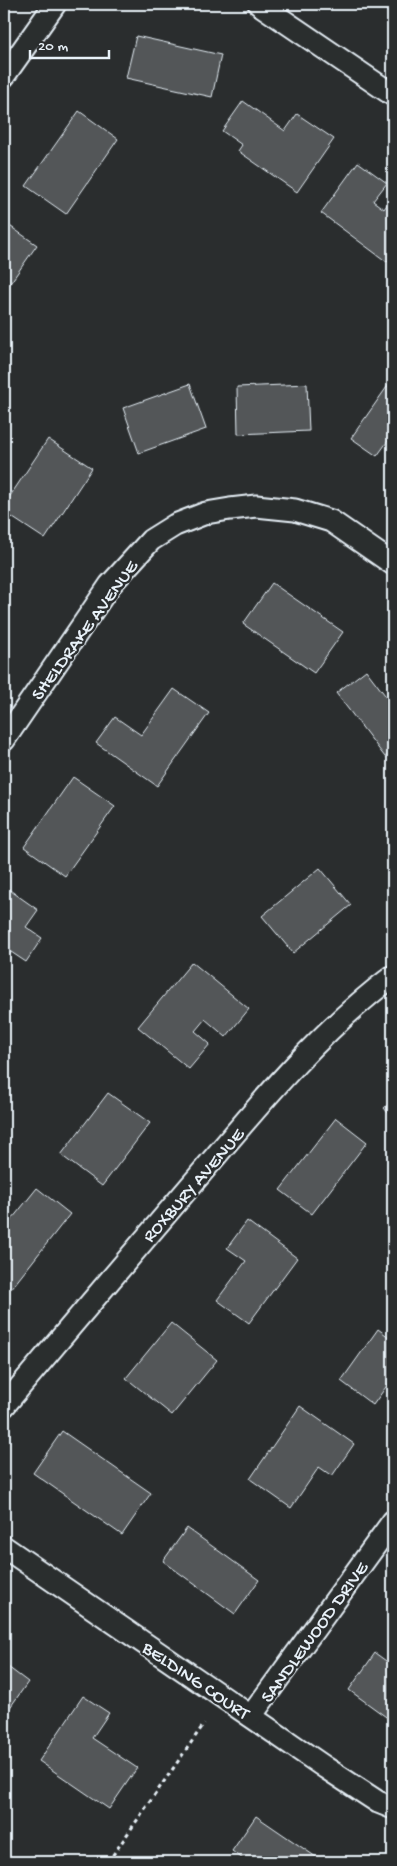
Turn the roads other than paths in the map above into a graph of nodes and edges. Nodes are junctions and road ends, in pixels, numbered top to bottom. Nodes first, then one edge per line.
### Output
1 (55, 4) edge
2 (259, 4) edge
3 (4, 76) edge
4 (393, 95) edge
5 (393, 564) edge
6 (4, 740) edge
7 (393, 976) edge
8 (4, 1406) edge
9 (393, 1521) edge
10 (4, 1547) edge
11 (251, 1716) junction
12 (393, 1808) edge

1 - 3 street
2 - 4 street
5 - 6 street, SHELDRAKE AVENUE
7 - 8 street, ROXBURY AVENUE
9 - 11 street, SANDLEWOOD DRIVE
10 - 11 street, BELDING COURT
11 - 12 street, BELDING COURT

